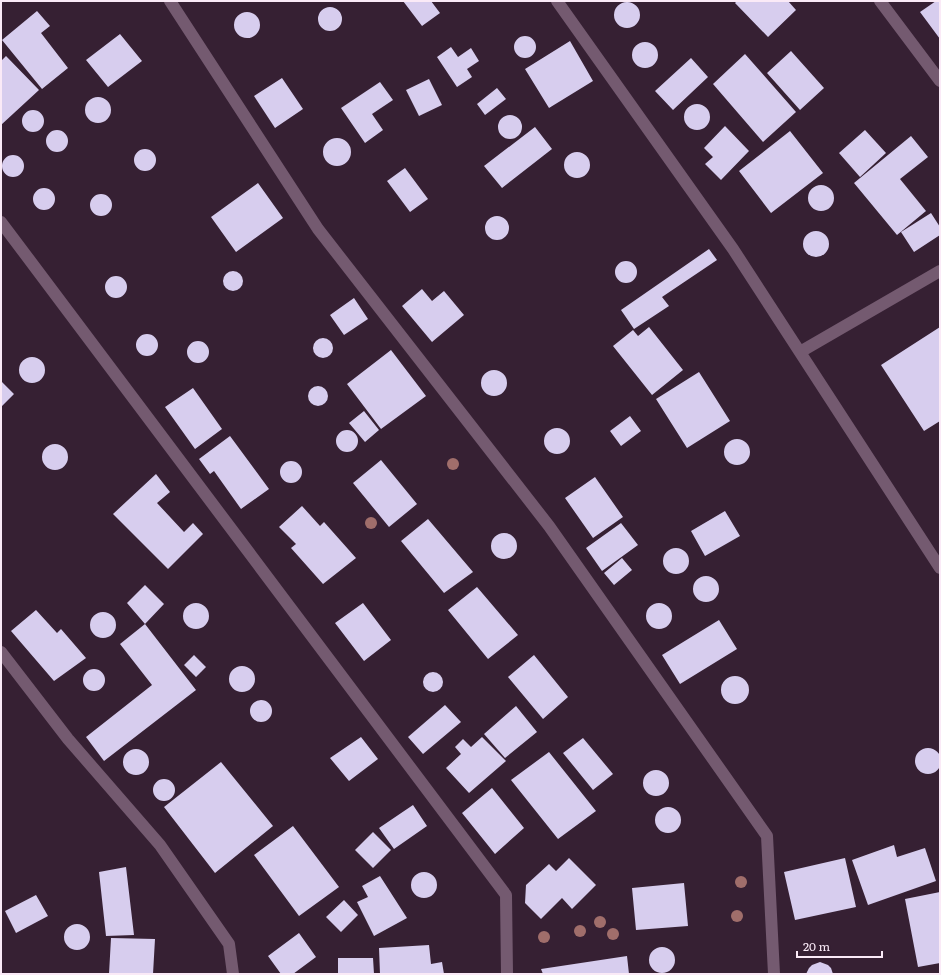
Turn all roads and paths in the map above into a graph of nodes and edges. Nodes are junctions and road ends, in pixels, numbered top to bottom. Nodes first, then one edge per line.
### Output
1 (170, 1) edge
2 (557, 1) edge
3 (880, 1) edge
4 (940, 81) edge
5 (1, 222) edge
6 (940, 271) edge
7 (800, 352) junction
8 (940, 568) edge
9 (1, 652) edge
10 (234, 974) edge
11 (507, 974) edge
12 (774, 974) edge

1 - 12 street
2 - 7 street
3 - 4 street
5 - 11 street
6 - 7 street
7 - 8 street
9 - 10 street

